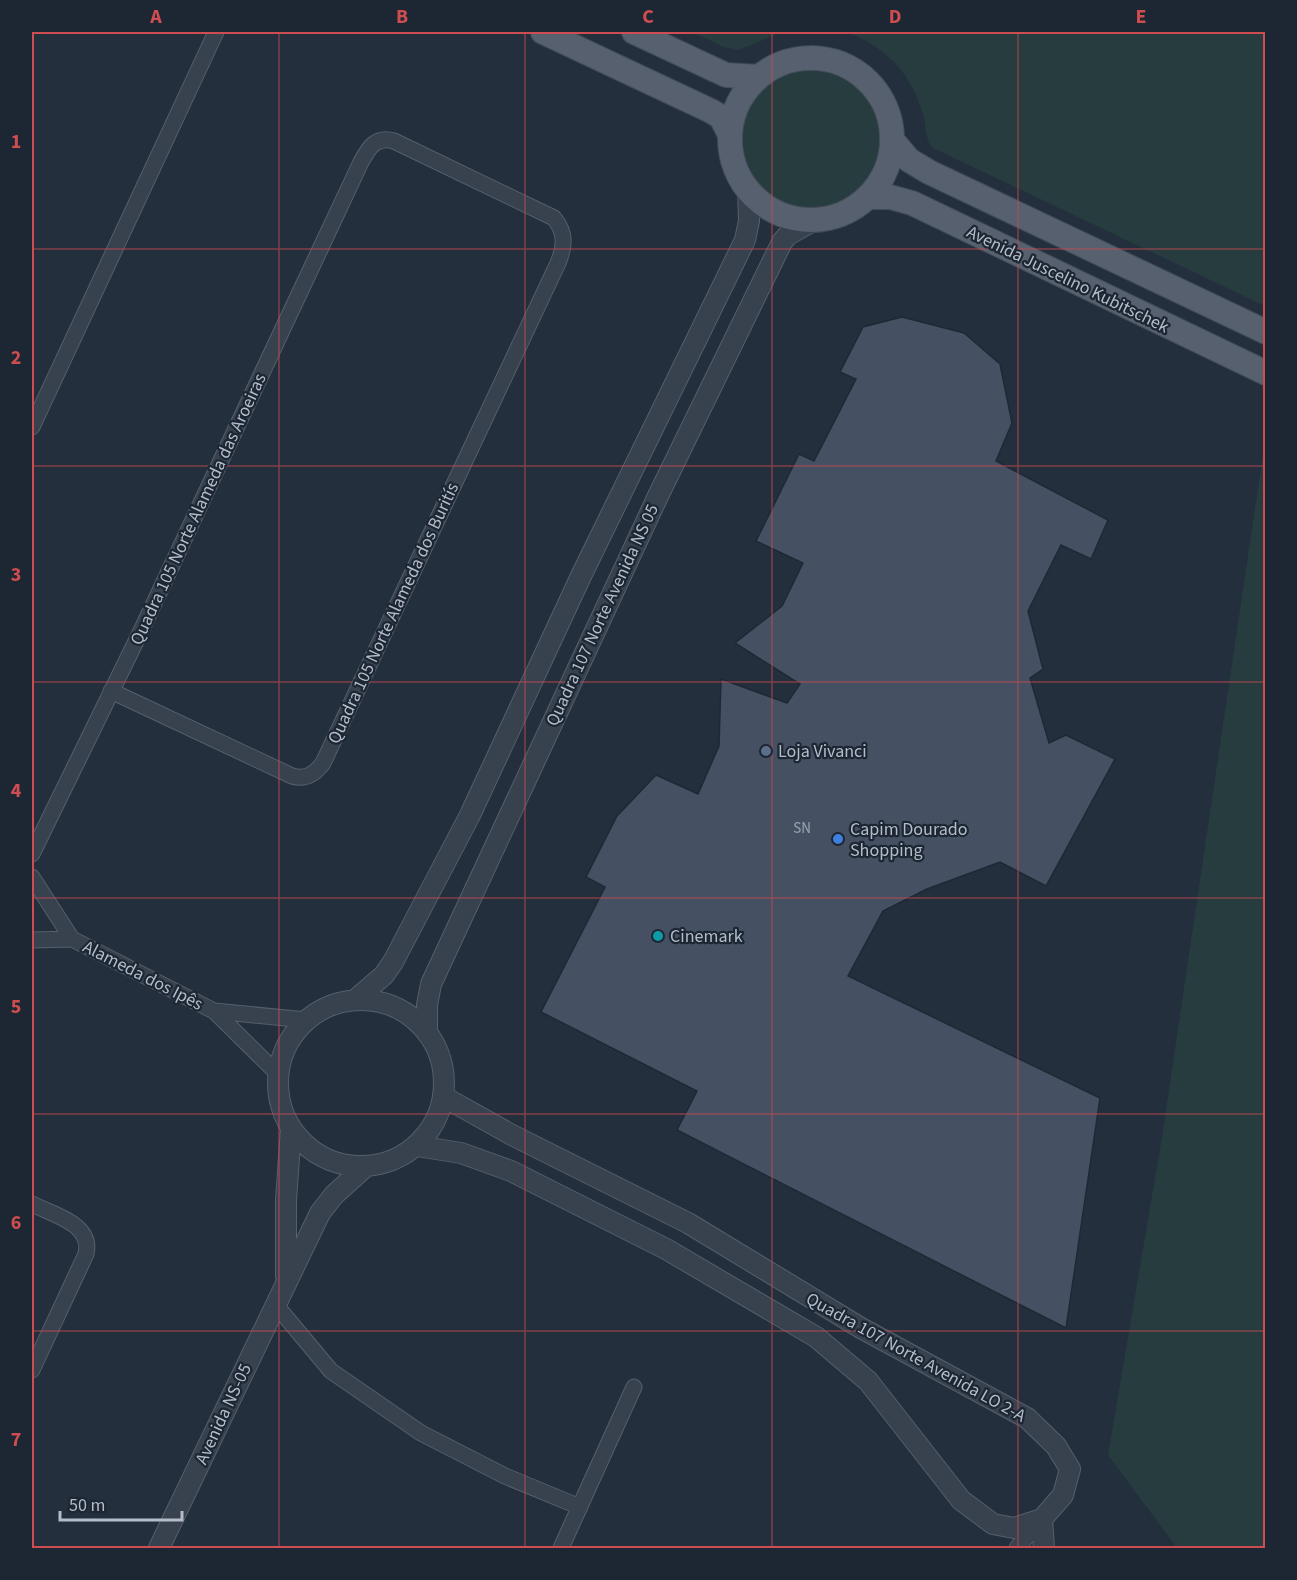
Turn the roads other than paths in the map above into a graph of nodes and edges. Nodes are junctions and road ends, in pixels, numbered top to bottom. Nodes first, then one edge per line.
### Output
1 (216, 32) edge
2 (543, 32) edge
3 (634, 32) edge
4 (759, 77) junction
5 (730, 135) junction
6 (893, 141) junction
7 (748, 189) junction
8 (868, 197) junction
9 (815, 220) junction
10 (564, 248) joint
11 (1266, 332) edge
12 (1266, 373) edge
13 (32, 427) edge
14 (111, 691) junction
15 (32, 854) edge
16 (32, 877) edge
17 (72, 939) junction
18 (32, 940) edge
19 (355, 1000) junction
20 (214, 1011) junction
21 (306, 1020) junction
22 (427, 1032) junction
23 (278, 1074) junction
24 (444, 1097) junction
25 (291, 1129) junction
26 (417, 1146) junction
27 (364, 1167) junction
28 (32, 1204) edge
29 (286, 1280) junction
30 (275, 1304) junction
31 (32, 1370) edge
32 (634, 1387) dead end
33 (580, 1507) junction
34 (1042, 1519) junction
35 (159, 1548) edge
36 (561, 1548) edge
37 (1017, 1548) edge
38 (1044, 1548) edge

1 - 13 street
2 - 5 main road
3 - 4 main road
4 - 5 main road
4 - 6 main road
5 - 7 main road
6 - 8 main road
6 - 11 main road, Avenida Juscelino Kubitschek
7 - 9 main road
7 - 19 street, Quadra 107 Norte Avenida NS 05
8 - 9 main road
8 - 12 main road, Avenida Juscelino Kubitschek
9 - 22 street, Quadra 107 Norte Avenida NS 05
10 - 14 street, Quadra 105 Norte Alameda dos Buritís
10 - 14 street, Quadra 105 Norte Alameda das Aroeiras
14 - 15 street, Quadra 105 Norte Alameda das Aroeiras
16 - 17 street, Alameda dos Ipês
17 - 18 street, Alameda dos Ipês
17 - 20 street, Alameda dos Ipês
19 - 21 street
19 - 22 street
20 - 21 street, Alameda dos Ipês
20 - 23 street, Alameda dos Ipês
21 - 23 street
22 - 24 street
23 - 25 street
24 - 26 street
24 - 34 street, Quadra 107 Norte Avenida LO 2-A
25 - 27 street
25 - 29 street
26 - 27 street
26 - 34 street, Quadra 107 Norte Avenida LO 2-A
27 - 29 street
28 - 31 street
29 - 30 street, Avenida NS-05
30 - 33 street
30 - 35 street, Avenida NS-05
32 - 33 street
33 - 36 street
34 - 37 street
34 - 38 street

